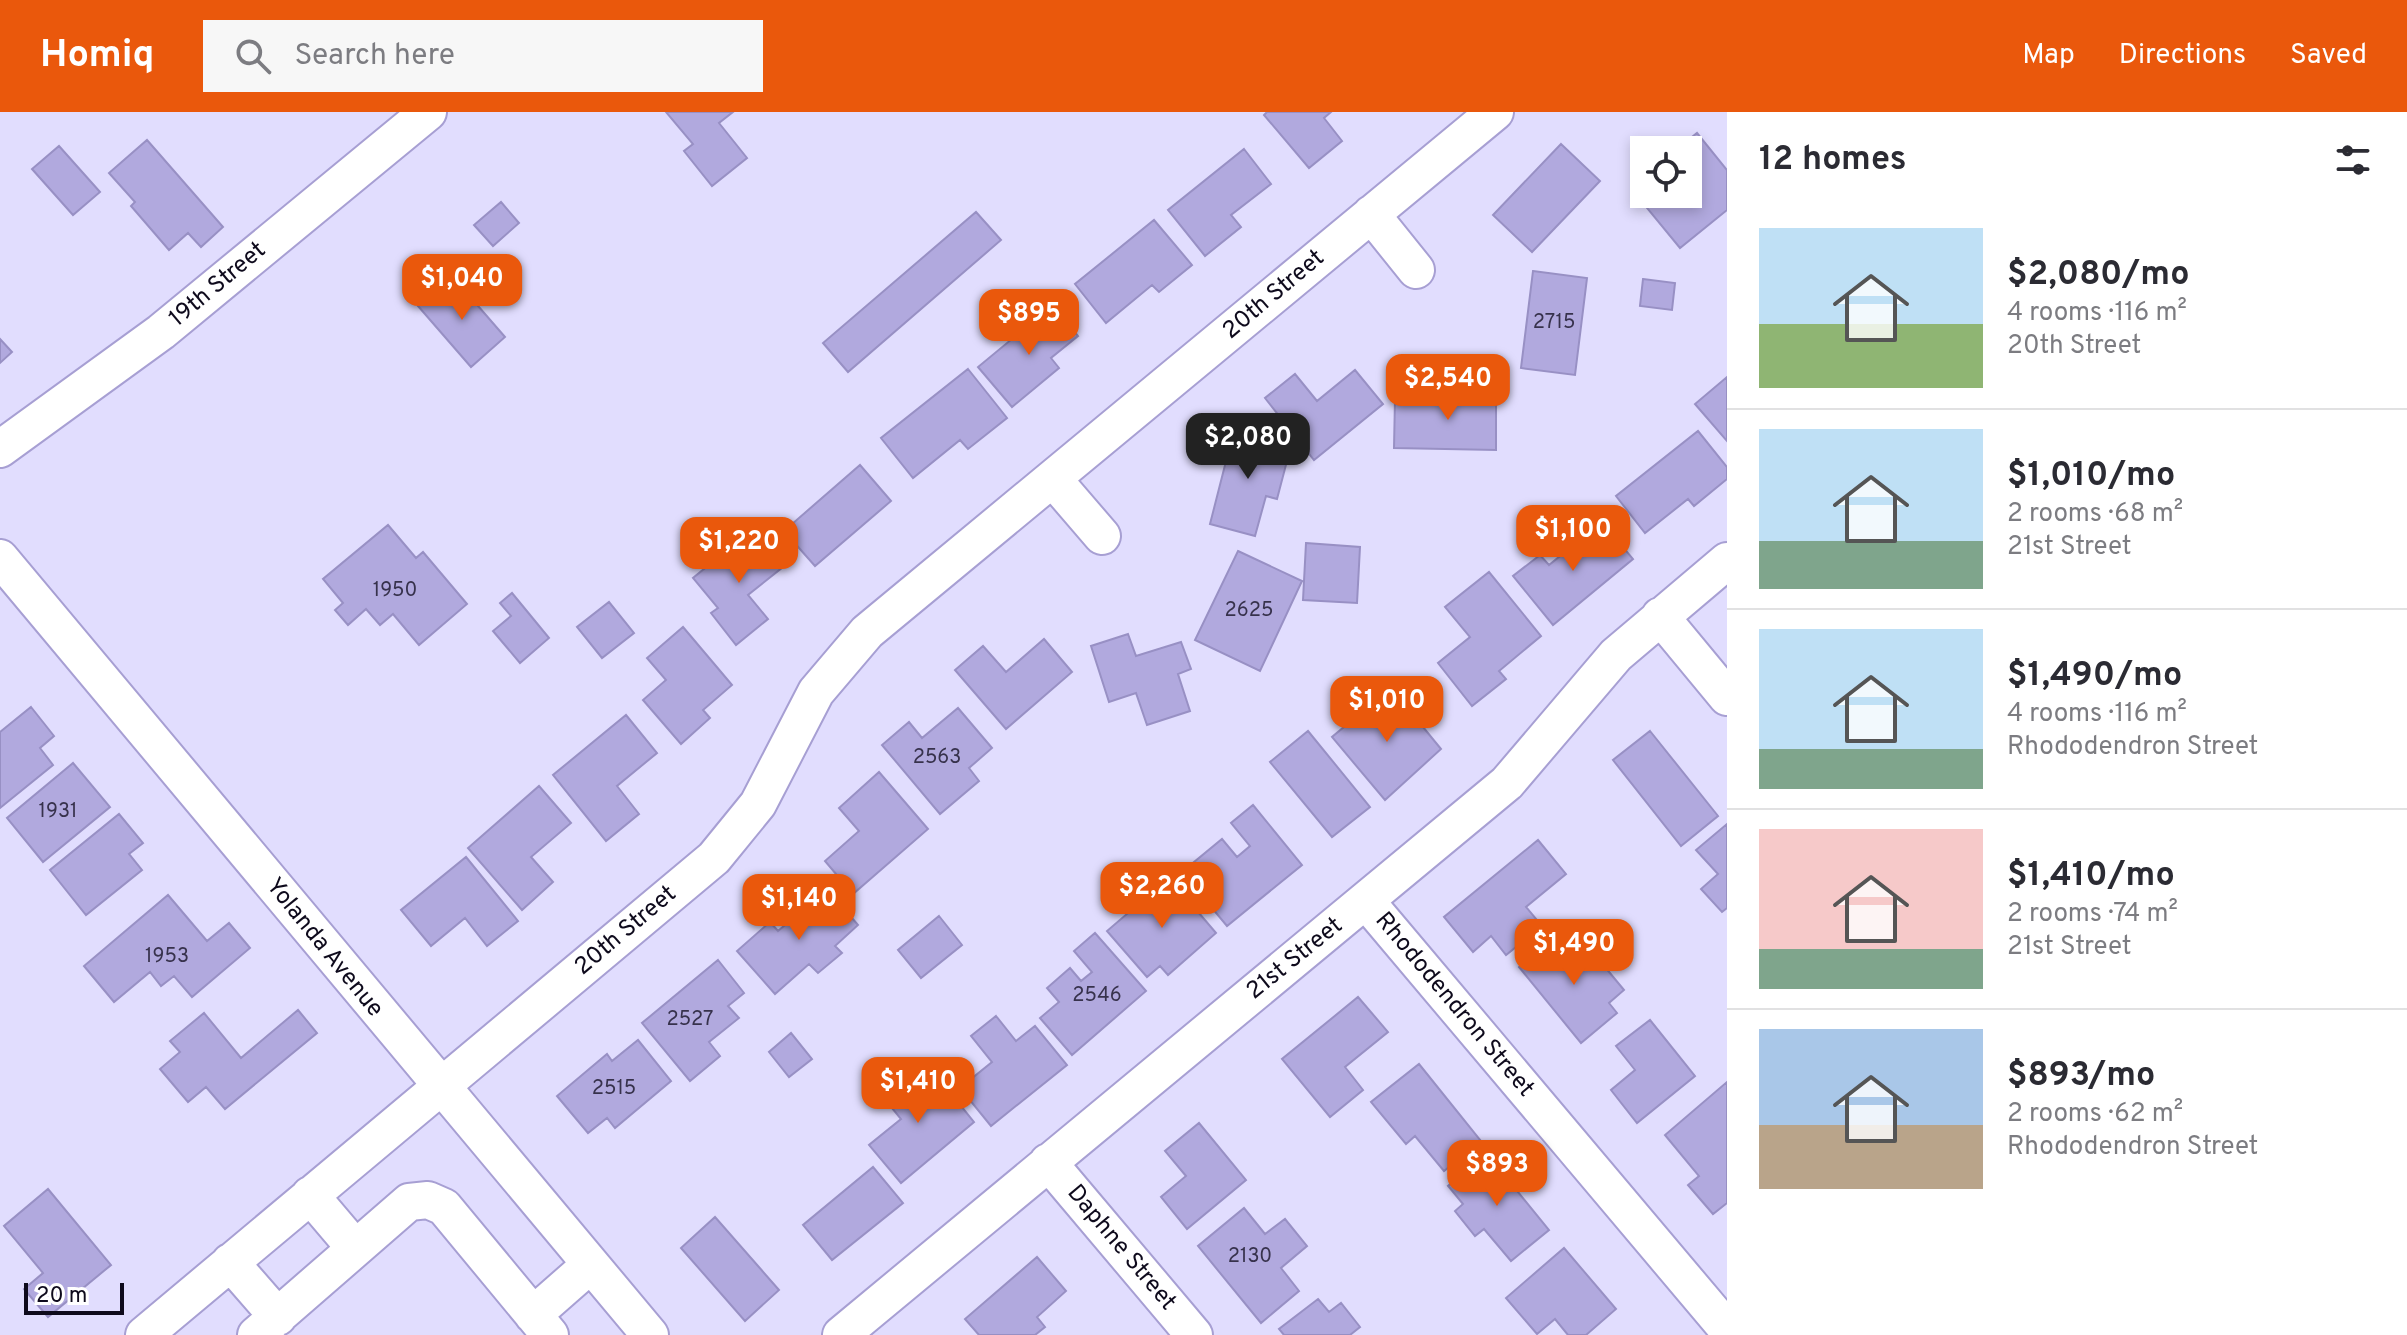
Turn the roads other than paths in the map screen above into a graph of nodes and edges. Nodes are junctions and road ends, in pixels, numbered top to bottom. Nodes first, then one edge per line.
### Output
1 (428, 112) edge
2 (1495, 112) edge
3 (1371, 214) junction
4 (1416, 270) dead end
5 (0, 449) edge
6 (1053, 479) junction
7 (1102, 536) dead end
8 (0, 558) edge
9 (1727, 561) edge
10 (1660, 616) junction
11 (1727, 697) edge
12 (1366, 901) junction
13 (438, 1086) junction
14 (1048, 1162) junction
15 (310, 1195) junction
16 (355, 1248) junction
17 (230, 1262) junction
18 (590, 1265) junction
19 (542, 1325) edge
20 (267, 1326) edge
21 (1727, 1329) edge
22 (144, 1335) edge
23 (650, 1335) edge
24 (841, 1335) edge
25 (1194, 1335) edge

1 - 5 street, 19th Street
2 - 3 street, 20th Street
3 - 4 street
3 - 6 street, 20th Street
6 - 7 street
6 - 13 street, 20th Street
8 - 13 street, Yolanda Avenue
9 - 10 street, 21st Street
10 - 11 street
10 - 12 street, 21st Street
12 - 14 street, 21st Street
12 - 21 street, Rhododendron Street
13 - 15 street, 20th Street
13 - 18 street, Yolanda Avenue
14 - 24 street, 21st Street
14 - 25 street, Daphne Street
15 - 16 street
15 - 17 street, 20th Street
16 - 19 street
16 - 20 street
17 - 20 street
17 - 22 street, 20th Street
18 - 19 street
18 - 23 street, Yolanda Avenue

